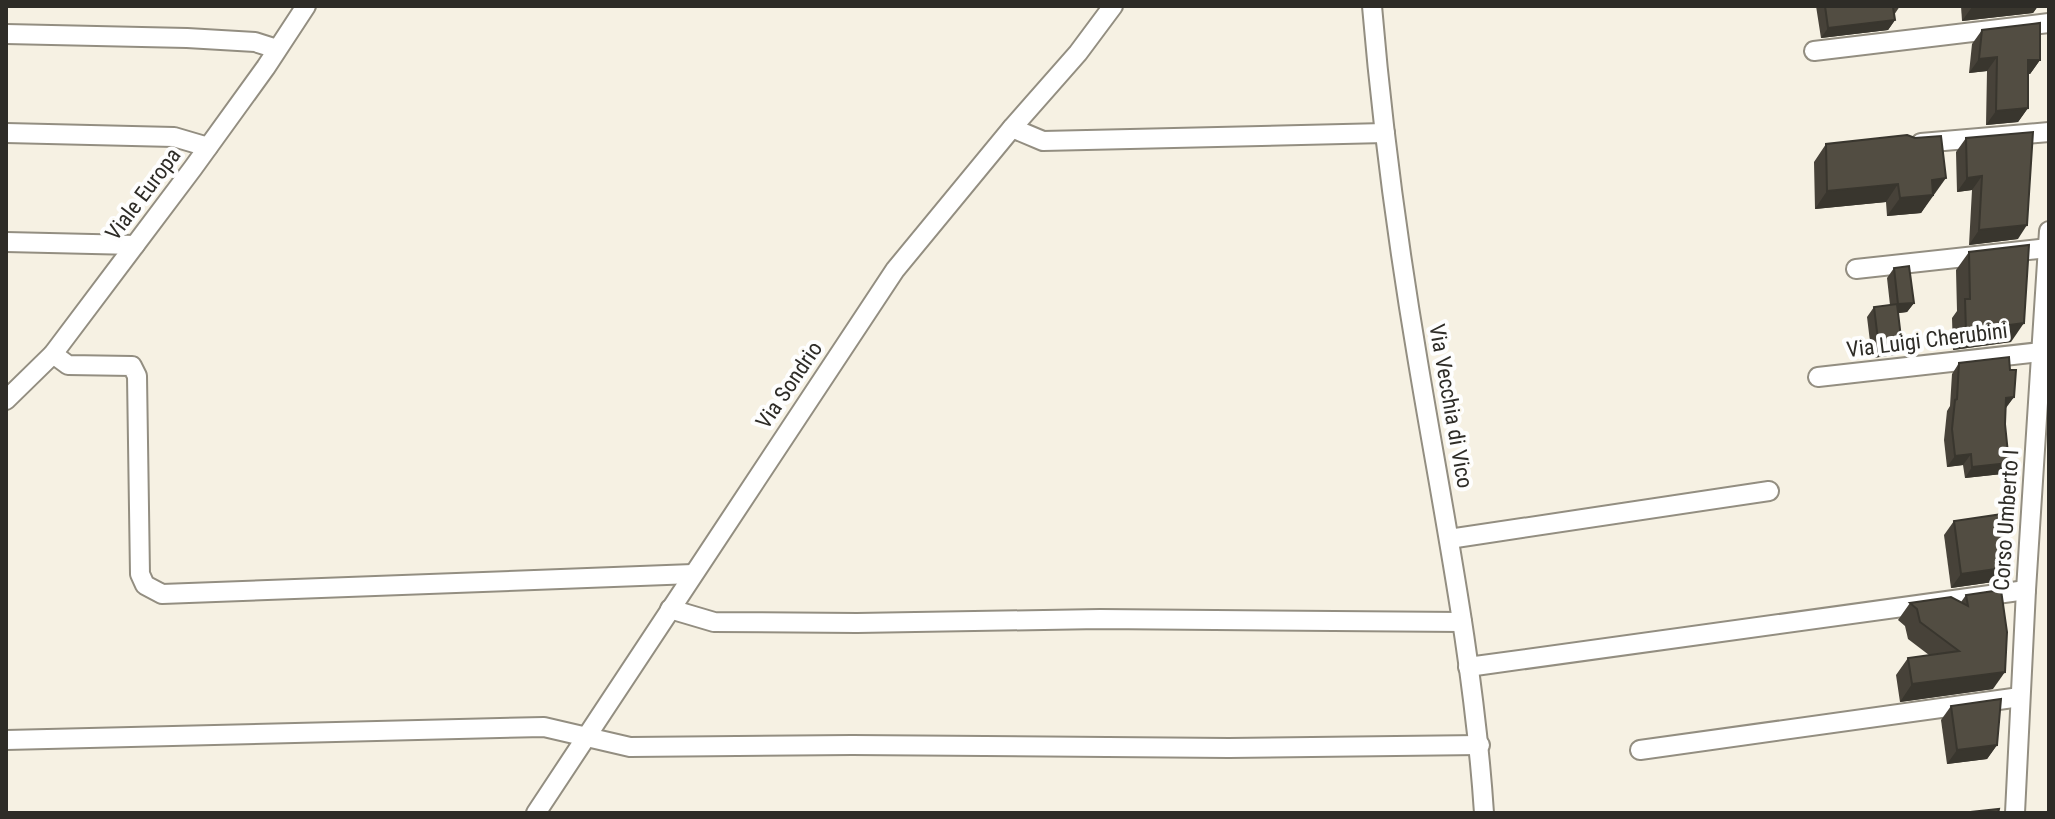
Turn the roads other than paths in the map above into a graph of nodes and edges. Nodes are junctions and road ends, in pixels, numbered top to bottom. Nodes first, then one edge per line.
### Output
1 (306, 6) edge
2 (1113, 6) edge
3 (1372, 6) edge
4 (2049, 23) edge
5 (6, 34) edge
6 (277, 49) junction
7 (1814, 51) dead end
8 (1012, 128) junction
9 (2049, 132) edge
10 (6, 133) edge
11 (1385, 133) junction
12 (1902, 144) edge
13 (208, 147) junction
14 (2049, 231) edge
15 (6, 242) edge
16 (135, 245) junction
17 (2048, 248) edge
18 (1856, 269) dead end
19 (2046, 351) edge
20 (53, 354) junction
21 (1818, 377) dead end
22 (6, 400) edge
23 (1769, 491) dead end
24 (1449, 539) junction
25 (693, 574) junction
26 (2026, 590) junction
27 (670, 609) junction
28 (1462, 622) junction
29 (1468, 667) junction
30 (2020, 697) junction
31 (585, 737) junction
32 (6, 740) edge
33 (1480, 745) junction
34 (1640, 750) dead end
35 (2010, 810) edge
36 (536, 813) edge
37 (1484, 813) edge

1 - 6 street, Viale Europa
2 - 8 street, Via Sondrio
3 - 11 street, Via Vecchia di Vico
4 - 7 street
5 - 6 street
6 - 13 street, Viale Europa
8 - 11 street
8 - 25 street, Via Sondrio
9 - 12 street
10 - 13 street
11 - 24 street, Via Vecchia di Vico
13 - 16 street, Viale Europa
14 - 17 street, Corso Umberto I
15 - 16 street
16 - 20 street, Viale Europa
17 - 18 street
17 - 19 street, Corso Umberto I
19 - 21 street, Via Luigi Cherubini
19 - 26 street, Corso Umberto I
20 - 22 street, Viale Europa
20 - 25 street
23 - 24 street
24 - 28 street, Via Vecchia di Vico
25 - 27 street, Via Sondrio
26 - 29 street
26 - 30 street, Corso Umberto I
27 - 28 street
27 - 31 street, Via Sondrio
28 - 29 street, Via Vecchia di Vico
29 - 33 street, Via Vecchia di Vico
30 - 34 street
30 - 35 street, Corso Umberto I
31 - 32 street
31 - 33 street
31 - 36 street, Via Sondrio
33 - 37 street, Via Vecchia di Vico

